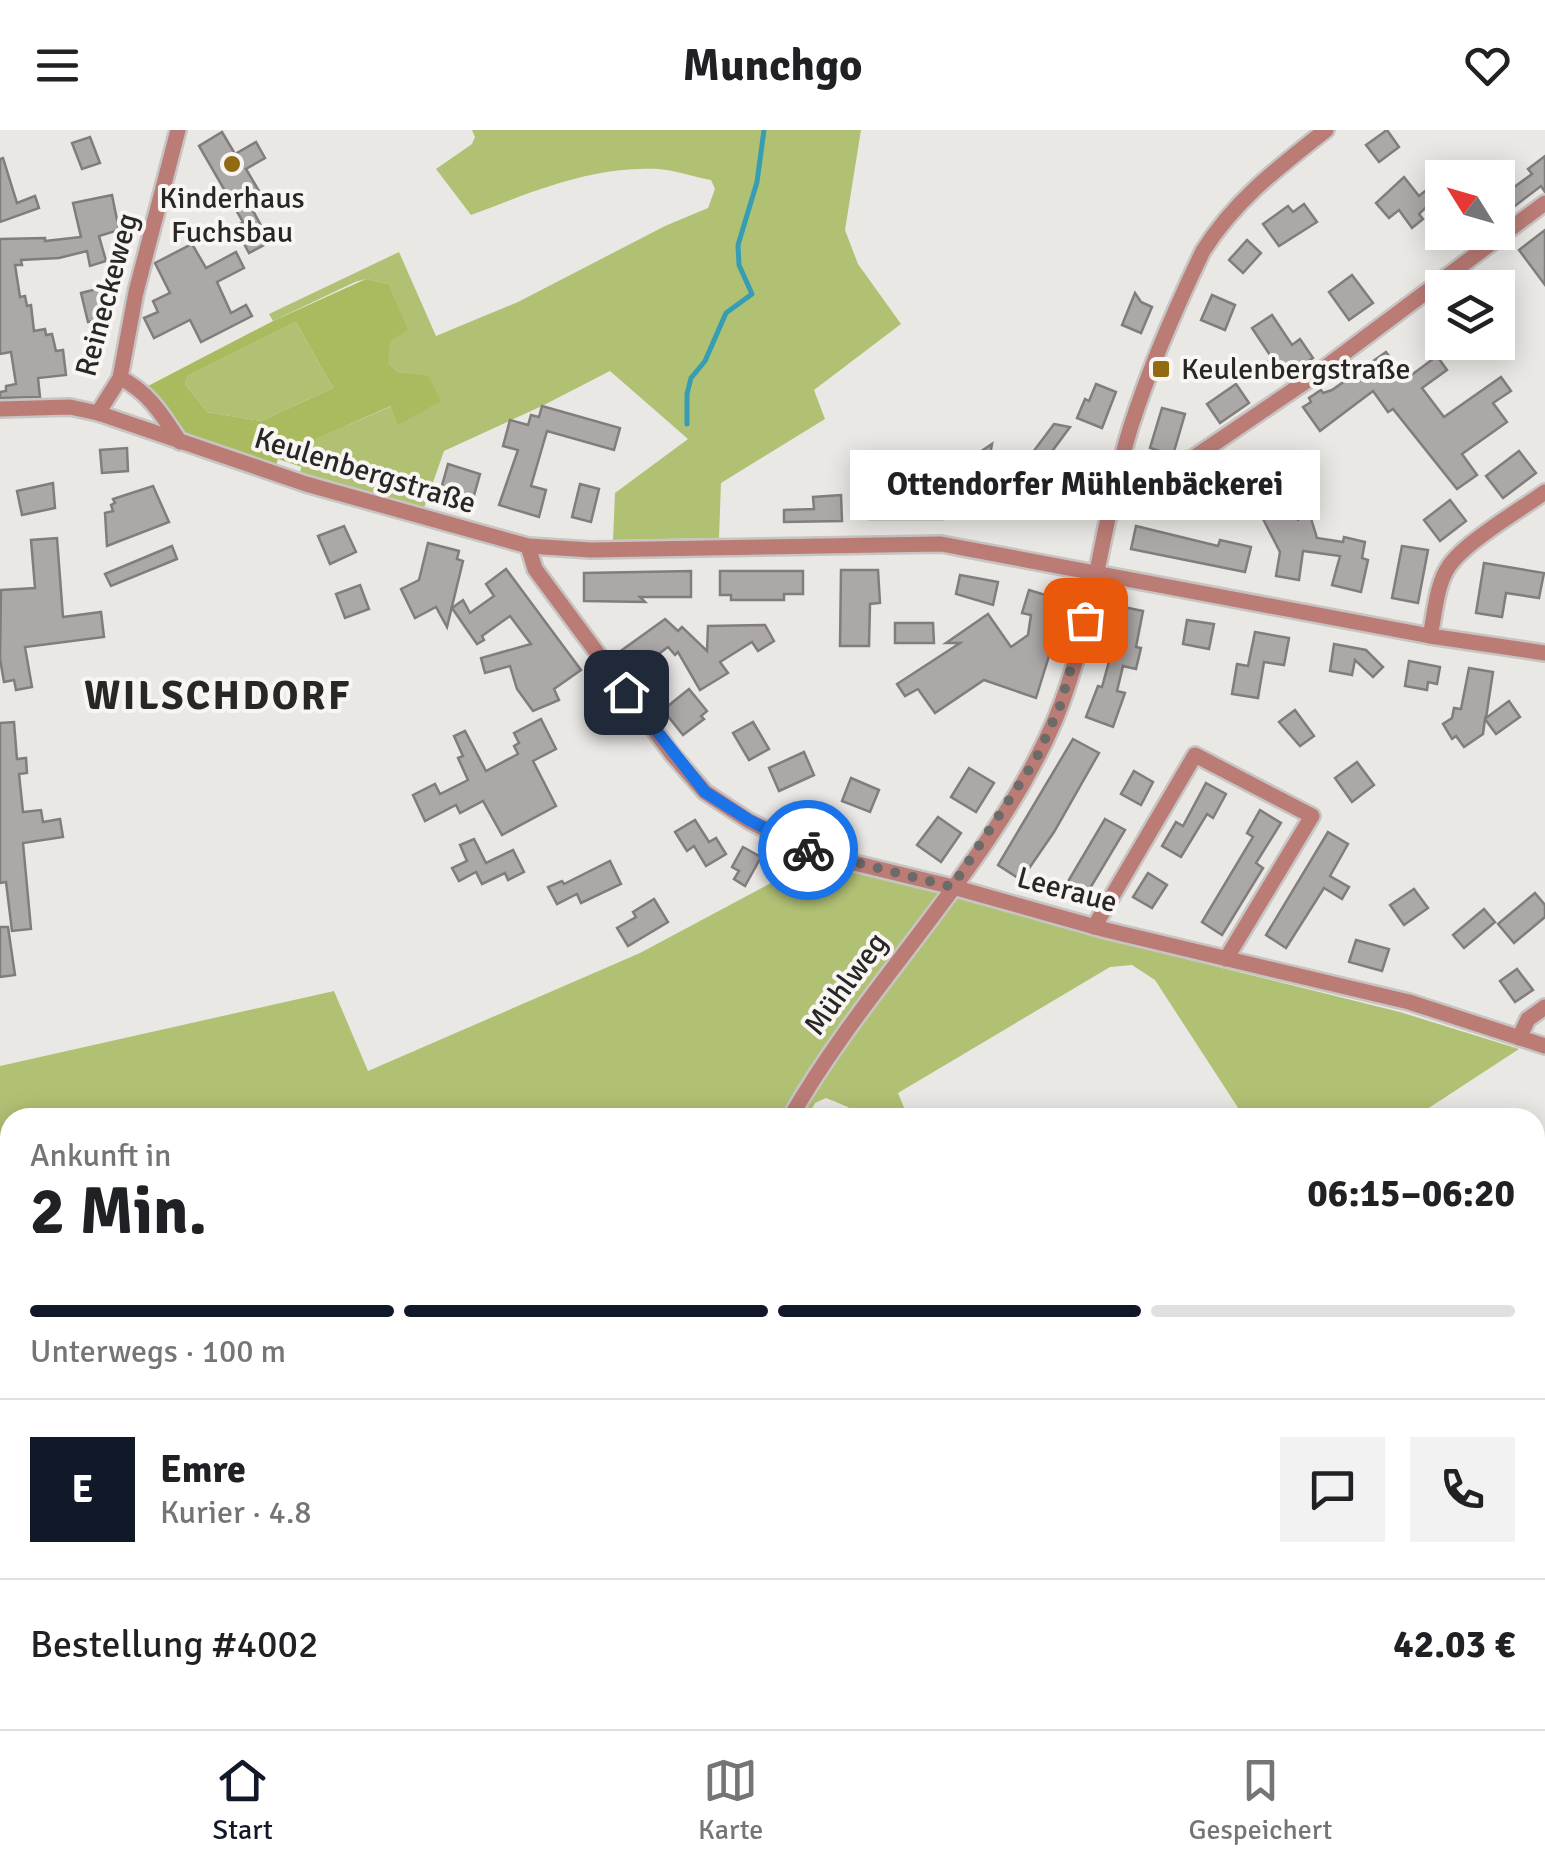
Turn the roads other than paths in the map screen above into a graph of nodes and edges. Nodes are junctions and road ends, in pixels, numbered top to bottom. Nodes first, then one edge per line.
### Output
1 (178, 130) edge
2 (1326, 130) edge
3 (1545, 203) edge
4 (120, 378) junction
5 (0, 409) edge
6 (98, 413) junction
7 (180, 442) junction
8 (1545, 492) edge
9 (1109, 514) junction
10 (528, 546) junction
11 (1096, 572) junction
12 (1430, 636) junction
13 (1545, 654) edge
14 (952, 887) junction
15 (1094, 927) junction
16 (1226, 959) junction
17 (1545, 1006) edge
18 (1519, 1038) junction
19 (1545, 1046) edge
20 (796, 1108) edge

1 - 4 street, Reineckeweg
2 - 9 street, Mühlweg
3 - 9 street
4 - 6 street, Reineckeweg
4 - 7 street
5 - 6 street, Keulenbergstraße
6 - 7 street, Keulenbergstraße
7 - 10 street, Keulenbergstraße
8 - 12 street
9 - 11 street, Mühlweg
10 - 11 street, Keulenbergstraße
10 - 14 street, Leeraue
11 - 12 street, Keulenbergstraße
11 - 14 street, Mühlweg
12 - 13 street, Keulenbergstraße
14 - 15 street, Leeraue
14 - 20 street, Mühlweg
15 - 16 street, Leeraue
15 - 16 street
16 - 18 street, Leeraue
17 - 18 street
18 - 19 street, Leeraue

